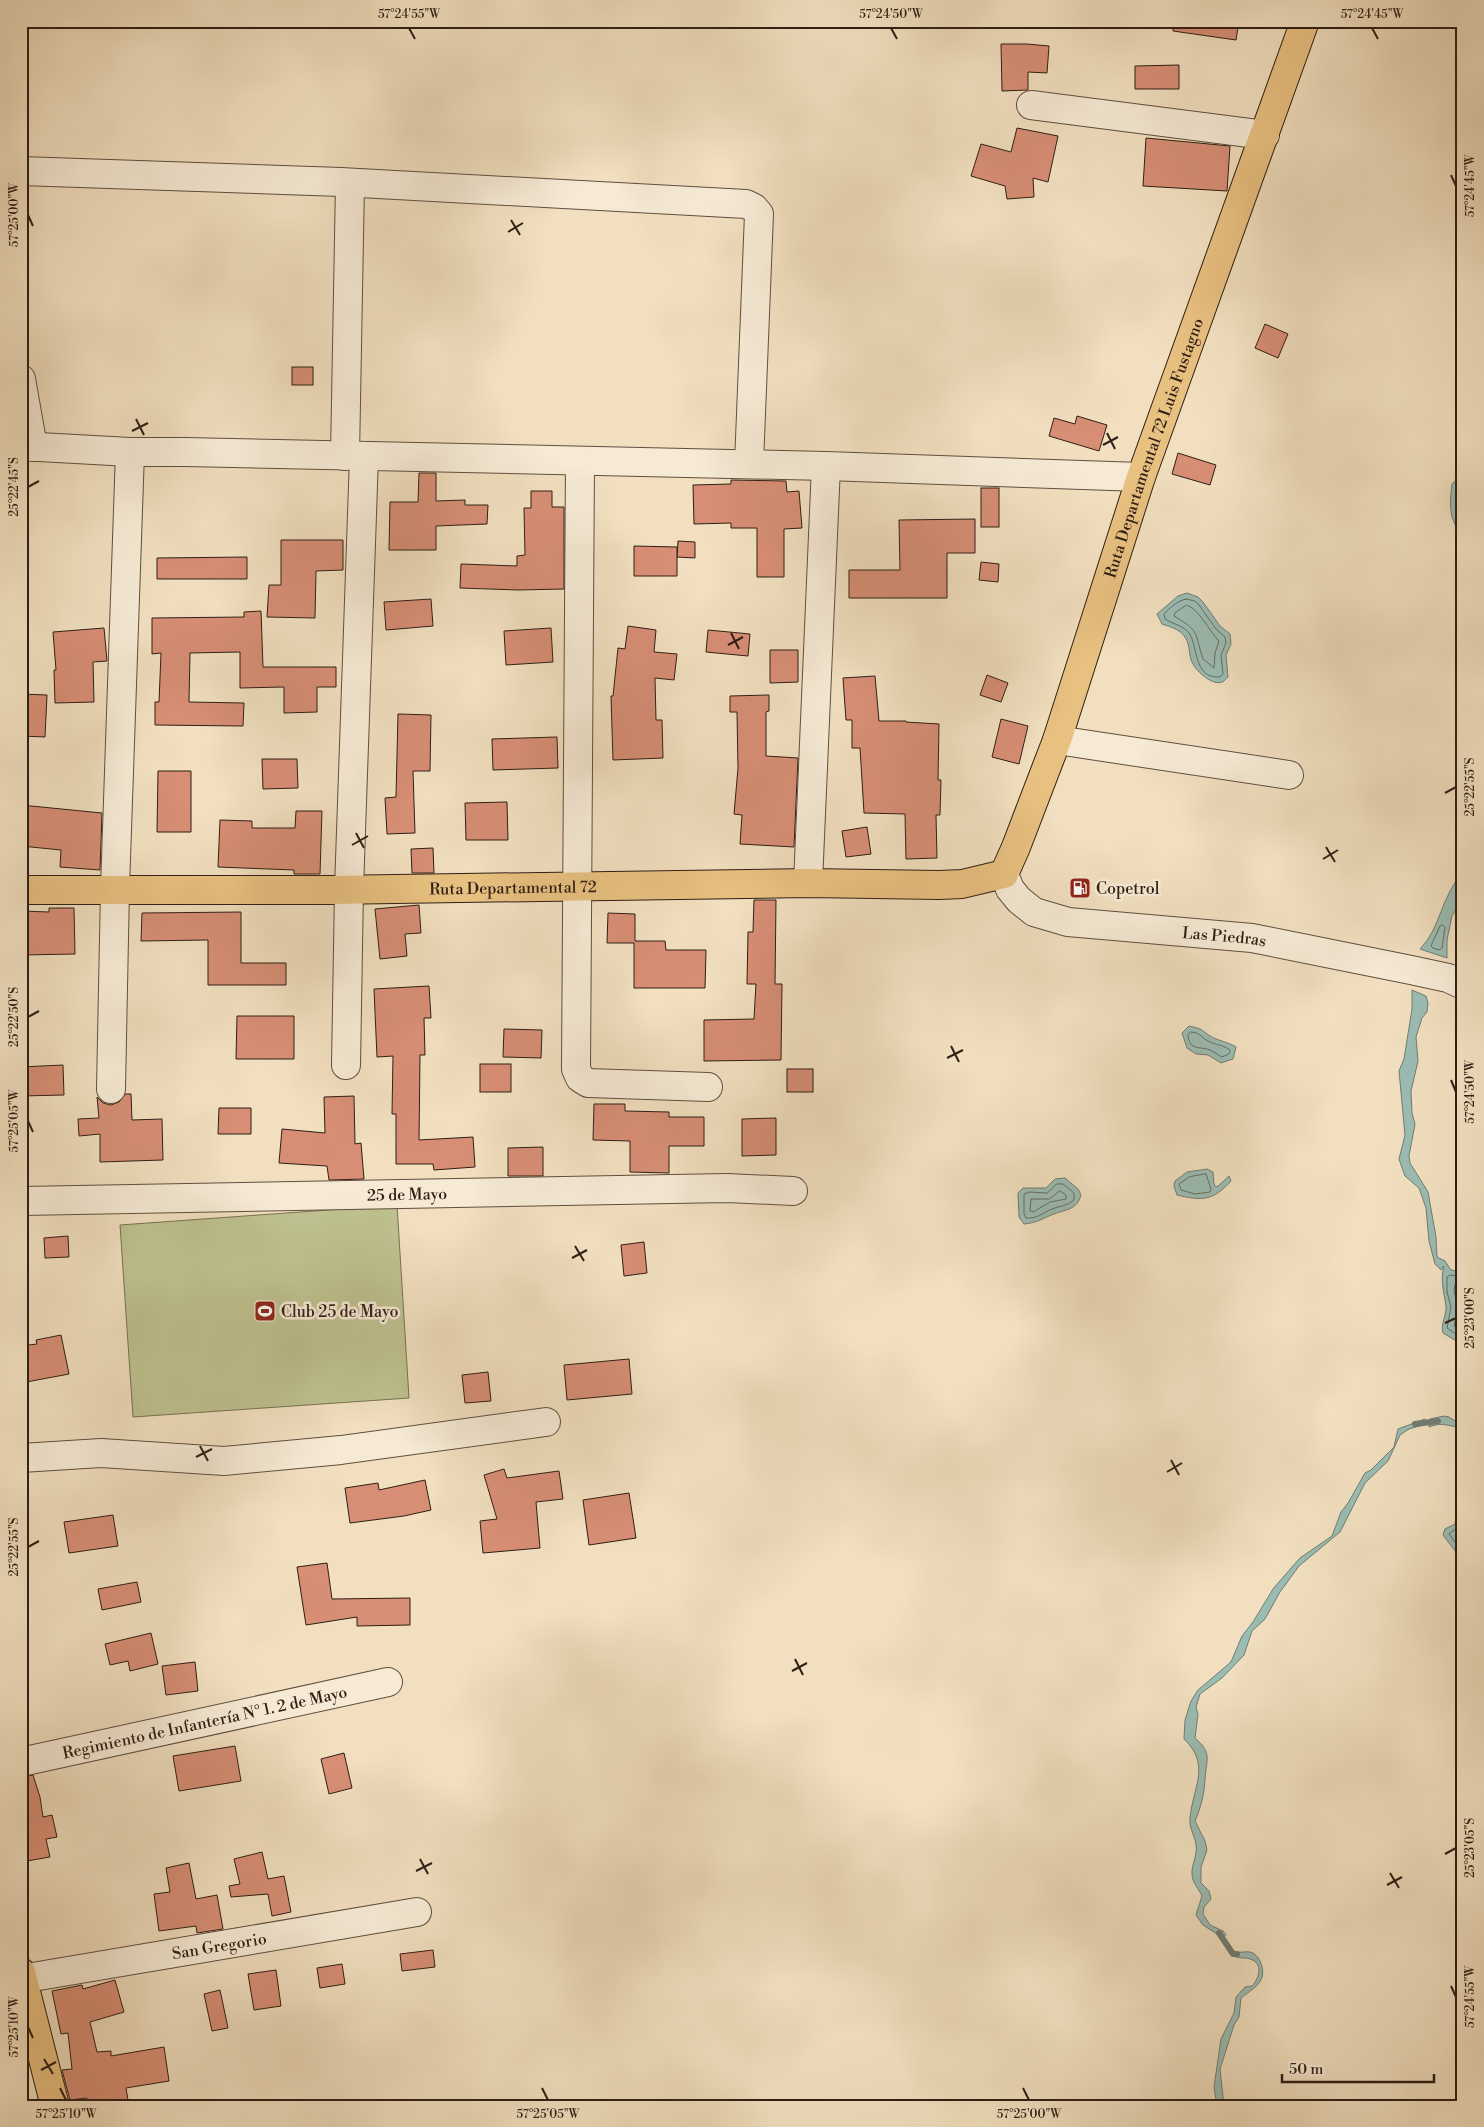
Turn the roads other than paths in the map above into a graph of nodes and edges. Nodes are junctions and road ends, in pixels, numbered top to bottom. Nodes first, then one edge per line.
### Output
1 (1305, 21) edge
2 (1031, 106) dead end
3 (1265, 135) junction
4 (21, 171) edge
5 (350, 183) junction
6 (21, 379) edge
7 (27, 446) edge
8 (130, 452) junction
9 (354, 457) junction
10 (580, 461) junction
11 (749, 464) junction
12 (826, 466) junction
13 (1141, 477) junction
14 (1058, 740) junction
15 (1289, 775) dead end
16 (1004, 874) junction
17 (808, 883) junction
18 (578, 886) junction
19 (115, 888) junction
20 (349, 889) junction
21 (21, 890) edge
22 (1455, 982) edge
23 (346, 1065) dead end
24 (708, 1087) dead end
25 (111, 1089) dead end
26 (793, 1191) dead end
27 (21, 1202) edge
28 (546, 1422) dead end
29 (21, 1458) edge
30 (388, 1682) dead end
31 (21, 1762) edge
32 (417, 1912) dead end
33 (22, 1977) edge
34 (55, 2106) edge

1 - 3 main road, Ruta Departamental 72 Luis Fustagno
2 - 3 street
3 - 13 main road, Ruta Departamental 72 Luis Fustagno
4 - 5 street
5 - 9 street
5 - 11 street
6 - 7 street
7 - 8 street
8 - 9 street
8 - 19 street
9 - 10 street
9 - 20 street
10 - 11 street
10 - 18 street
11 - 12 street
12 - 13 street
12 - 17 street
13 - 14 main road, Ruta Departamental 72 Luis Fustagno
14 - 15 street
14 - 16 main road, Ruta Departamental 72 Luis Fustagno
16 - 17 main road, Ruta Departamental 72
16 - 22 street, Las Piedras
17 - 18 main road, Ruta Departamental 72
18 - 20 main road, Ruta Departamental 72
18 - 24 street
19 - 20 main road, Ruta Departamental 72
19 - 21 main road, Ruta Departamental 72
19 - 25 street
20 - 23 street
26 - 27 street, 25 de Mayo
28 - 29 street
30 - 31 street, Regimiento de Infantería N° 1. 2 de Mayo
32 - 33 street, San Gregorio
33 - 34 main road

